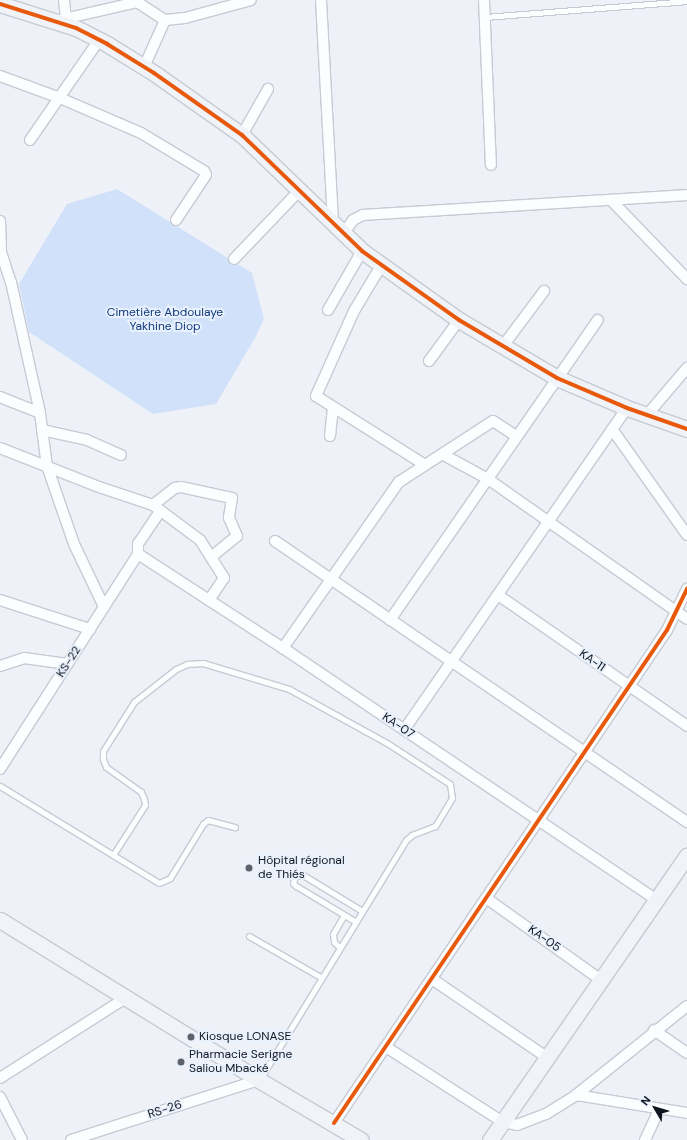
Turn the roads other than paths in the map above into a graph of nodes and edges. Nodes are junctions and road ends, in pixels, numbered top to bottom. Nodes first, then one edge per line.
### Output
1 (64, 0) edge
2 (251, 0) edge
3 (321, 0) edge
4 (484, 0) edge
5 (687, 1) edge
6 (134, 2) edge
7 (0, 4) edge
8 (485, 18) junction
9 (60, 20) junction
10 (165, 20) junction
11 (99, 40) junction
12 (144, 67) junction
13 (0, 76) edge
14 (268, 89) dead end
15 (60, 98) junction
16 (242, 135) junction
17 (30, 140) dead end
18 (491, 165) dead end
19 (299, 190) junction
20 (687, 195) edge
21 (611, 200) junction
22 (176, 220) dead end
23 (0, 221) edge
24 (338, 229) junction
25 (362, 251) junction
26 (1, 258) edge
27 (234, 259) dead end
28 (381, 266) junction
29 (687, 279) edge
30 (544, 291) dead end
31 (328, 310) dead end
32 (459, 320) junction
33 (598, 320) dead end
34 (503, 346) junction
35 (429, 361) dead end
36 (687, 368) edge
37 (557, 378) junction
38 (0, 397) edge
39 (333, 408) junction
40 (627, 408) junction
41 (40, 413) junction
42 (647, 415) junction
43 (612, 429) junction
44 (687, 429) edge
45 (42, 430) junction
46 (330, 436) dead end
47 (516, 436) junction
48 (0, 448) edge
49 (442, 454) junction
50 (121, 455) dead end
51 (425, 465) junction
52 (47, 466) junction
53 (488, 479) junction
54 (156, 508) junction
55 (548, 522) junction
56 (687, 535) edge
57 (275, 542) dead end
58 (138, 554) junction
59 (211, 557) junction
60 (331, 580) junction
61 (687, 589) edge
62 (498, 595) junction
63 (0, 600) edge
64 (209, 600) junction
65 (104, 607) junction
66 (676, 611) junction
67 (687, 618) edge
68 (390, 620) junction
69 (90, 629) junction
70 (283, 648) junction
71 (452, 662) junction
72 (68, 664) junction
73 (0, 666) edge
74 (629, 686) junction
75 (687, 726) edge
76 (404, 730) junction
77 (585, 752) junction
78 (0, 769) edge
79 (0, 786) edge
80 (540, 819) junction
81 (687, 822) edge
82 (235, 827) dead end
83 (113, 855) junction
84 (687, 856) edge
85 (486, 898) junction
86 (657, 900) junction
87 (362, 911) junction
88 (344, 915) junction
89 (0, 920) edge
90 (356, 922) junction
91 (248, 936) dead end
92 (340, 948) junction
93 (322, 978) junction
94 (432, 978) junction
95 (601, 980) junction
96 (127, 997) junction
97 (687, 1006) edge
98 (654, 1030) junction
99 (386, 1047) junction
100 (687, 1053) edge
101 (548, 1058) junction
102 (0, 1078) edge
103 (259, 1080) junction
104 (576, 1094) junction
105 (0, 1097) edge
106 (659, 1110) junction
107 (687, 1113) edge
108 (503, 1122) junction
109 (334, 1123) junction
110 (22, 1140) edge
111 (71, 1140) edge
112 (362, 1140) edge
113 (490, 1140) edge
114 (645, 1140) edge

1 - 9 street
2 - 10 street
3 - 24 street
4 - 8 street
5 - 8 lane
6 - 9 street
6 - 10 street
7 - 9 street
8 - 18 street
9 - 11 street
10 - 12 street
11 - 12 street
11 - 15 street
12 - 16 street
13 - 15 street
14 - 16 street
15 - 17 street
15 - 22 street
16 - 19 street
19 - 24 street
19 - 27 street
20 - 21 street
21 - 24 street
21 - 29 street
23 - 26 street
24 - 25 street
25 - 28 street
25 - 31 street
26 - 41 street
28 - 32 street
28 - 39 street
30 - 34 street
32 - 34 street
32 - 35 street
33 - 37 street
34 - 37 street
36 - 42 street
37 - 40 street
37 - 47 street
38 - 41 street
39 - 46 street
39 - 51 street
40 - 42 street
40 - 43 street
41 - 45 street
42 - 44 street
43 - 55 street
43 - 56 street
45 - 50 street
45 - 52 street
47 - 49 street
47 - 53 street
48 - 52 street
49 - 51 street
49 - 53 street
51 - 60 street
52 - 54 street
52 - 65 street
53 - 55 street
53 - 68 street
54 - 58 street, KS-22
54 - 59 street
54 - 59 street, KS-22
55 - 62 street
55 - 66 street
57 - 60 street
58 - 64 street, KA-07
58 - 65 street, KS-22
59 - 64 street
60 - 68 street
60 - 70 street
61 - 66 street
62 - 71 street
62 - 74 street, KA-11
63 - 69 street
64 - 70 street, KA-07
65 - 69 street, KS-22
66 - 67 street
66 - 74 street
68 - 71 street
69 - 72 street, KS-22
70 - 76 street, KA-07
71 - 76 street
71 - 77 street
72 - 73 street
72 - 78 street, KS-22
74 - 75 street, KA-11
74 - 77 street
76 - 80 street, KA-07
77 - 80 street
77 - 81 street
79 - 83 lane
80 - 85 street
80 - 86 street, KA-07
82 - 83 lane
83 - 87 lane
84 - 86 street
85 - 94 street
85 - 95 street, KA-05
86 - 95 street
87 - 88 lane
87 - 90 lane
88 - 90 lane
88 - 92 lane
89 - 96 street
90 - 92 lane
91 - 93 lane
92 - 93 lane
93 - 103 lane
94 - 99 street
94 - 101 street
95 - 101 street
96 - 102 street
96 - 103 street
97 - 98 street
98 - 100 street
98 - 104 street
99 - 108 street
99 - 109 street
101 - 108 street
103 - 109 street
103 - 111 street, RS-26
104 - 106 street
104 - 108 street
105 - 110 street
106 - 107 street
106 - 114 street
108 - 113 street
109 - 112 street

